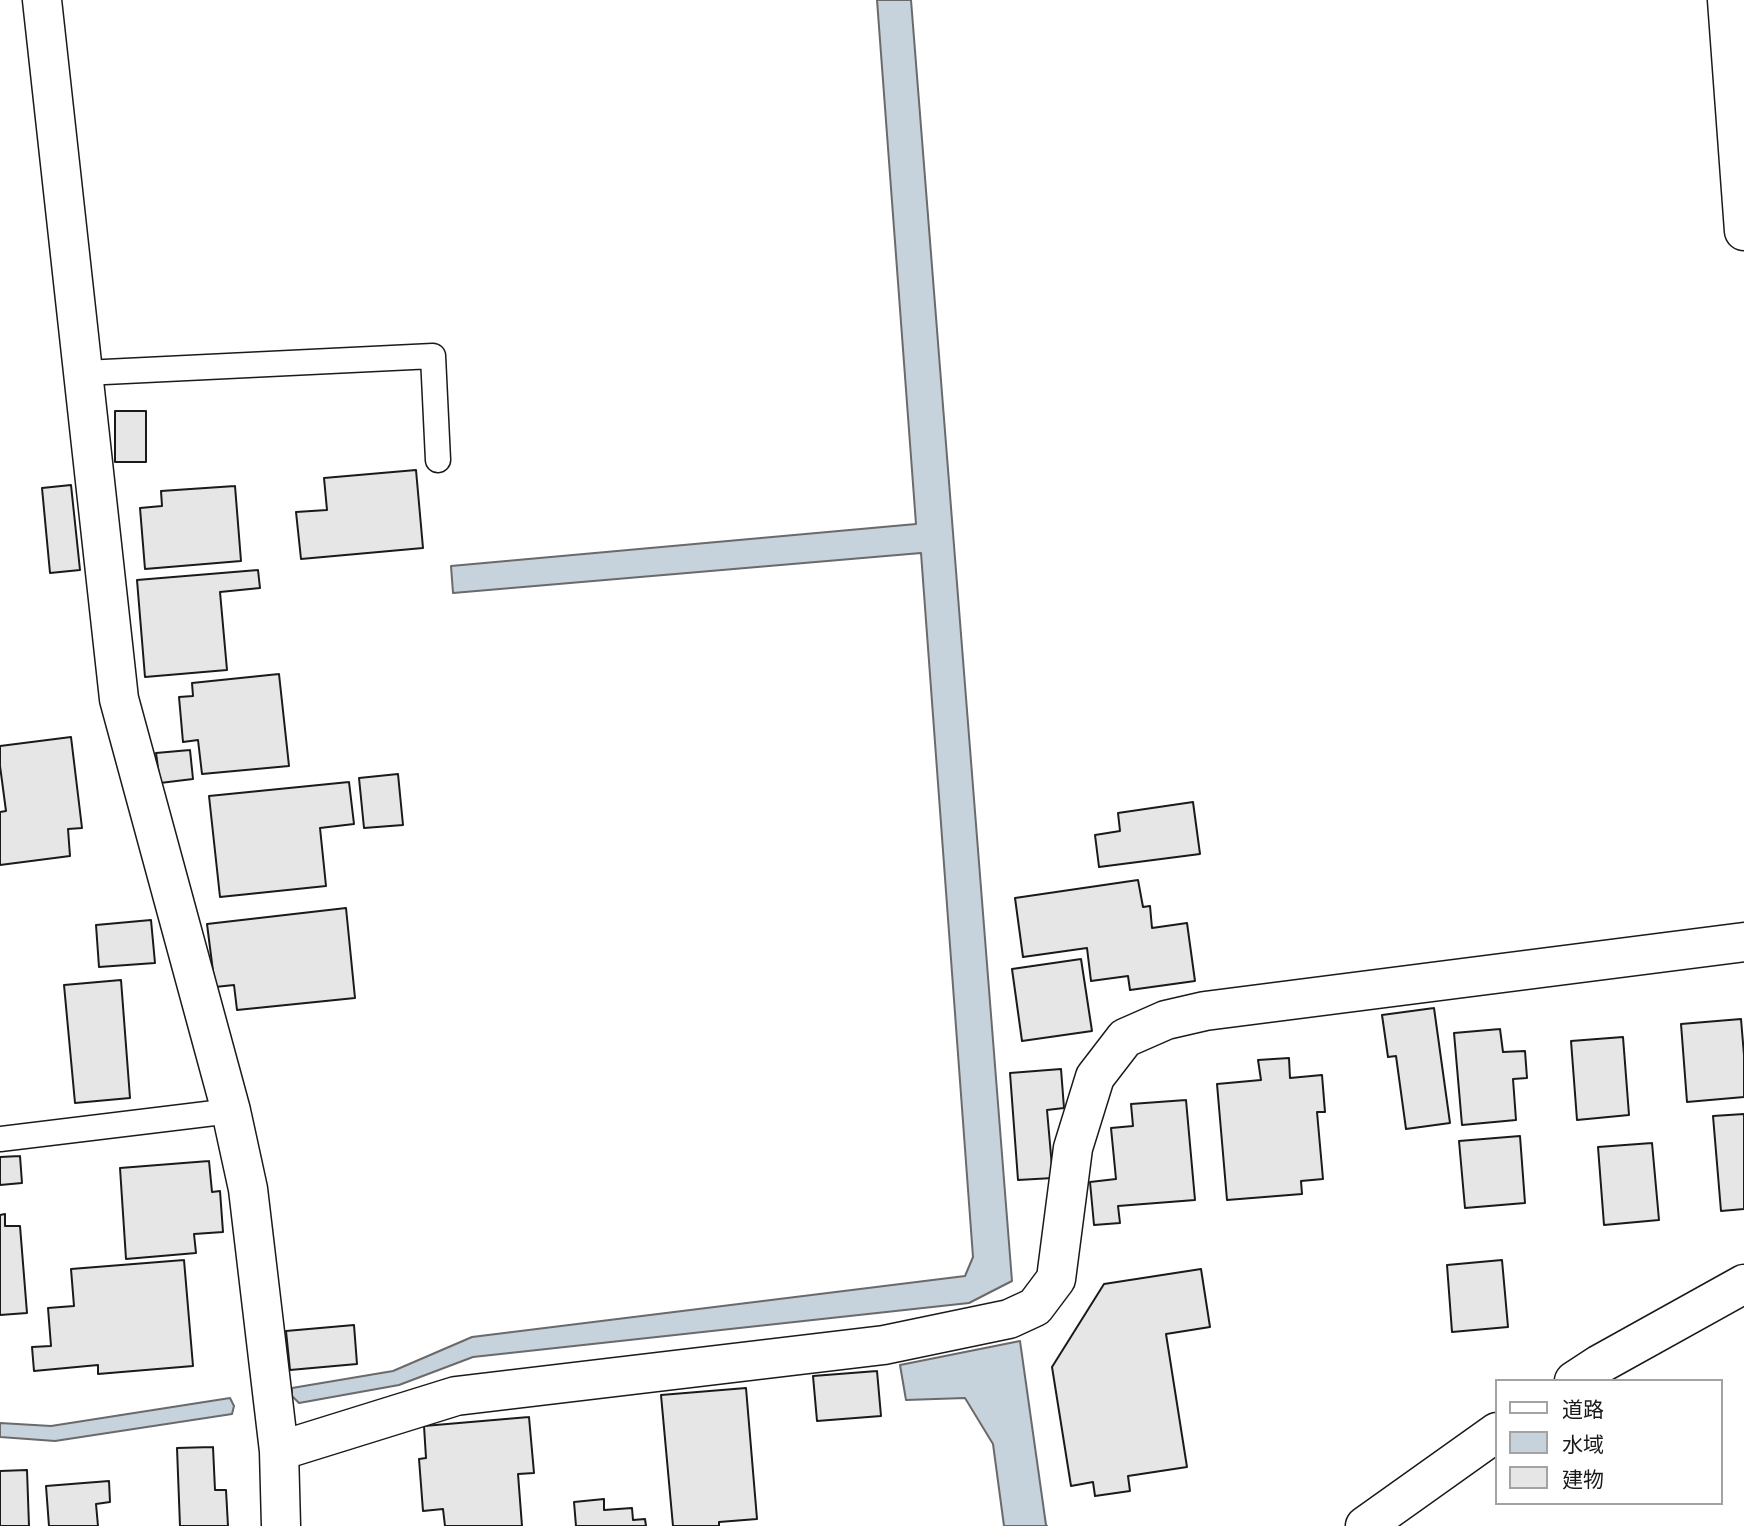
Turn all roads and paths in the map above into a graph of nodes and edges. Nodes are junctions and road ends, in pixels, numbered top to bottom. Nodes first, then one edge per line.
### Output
1 (42, 0) edge
2 (1727, 0) edge
3 (1744, 231) edge
4 (84, 373) junction
5 (438, 460) dead end
6 (1744, 942) edge
7 (231, 1111) junction
8 (0, 1139) edge
9 (1744, 1284) edge
10 (1577, 1379) edge
11 (1496, 1433) edge
12 (279, 1451) junction
13 (281, 1526) edge
14 (1365, 1526) edge

1 - 4 street
2 - 3 street
4 - 5 lane
4 - 7 street
6 - 12 street
7 - 8 lane
7 - 12 street
9 - 10 street
11 - 14 street
12 - 13 street

